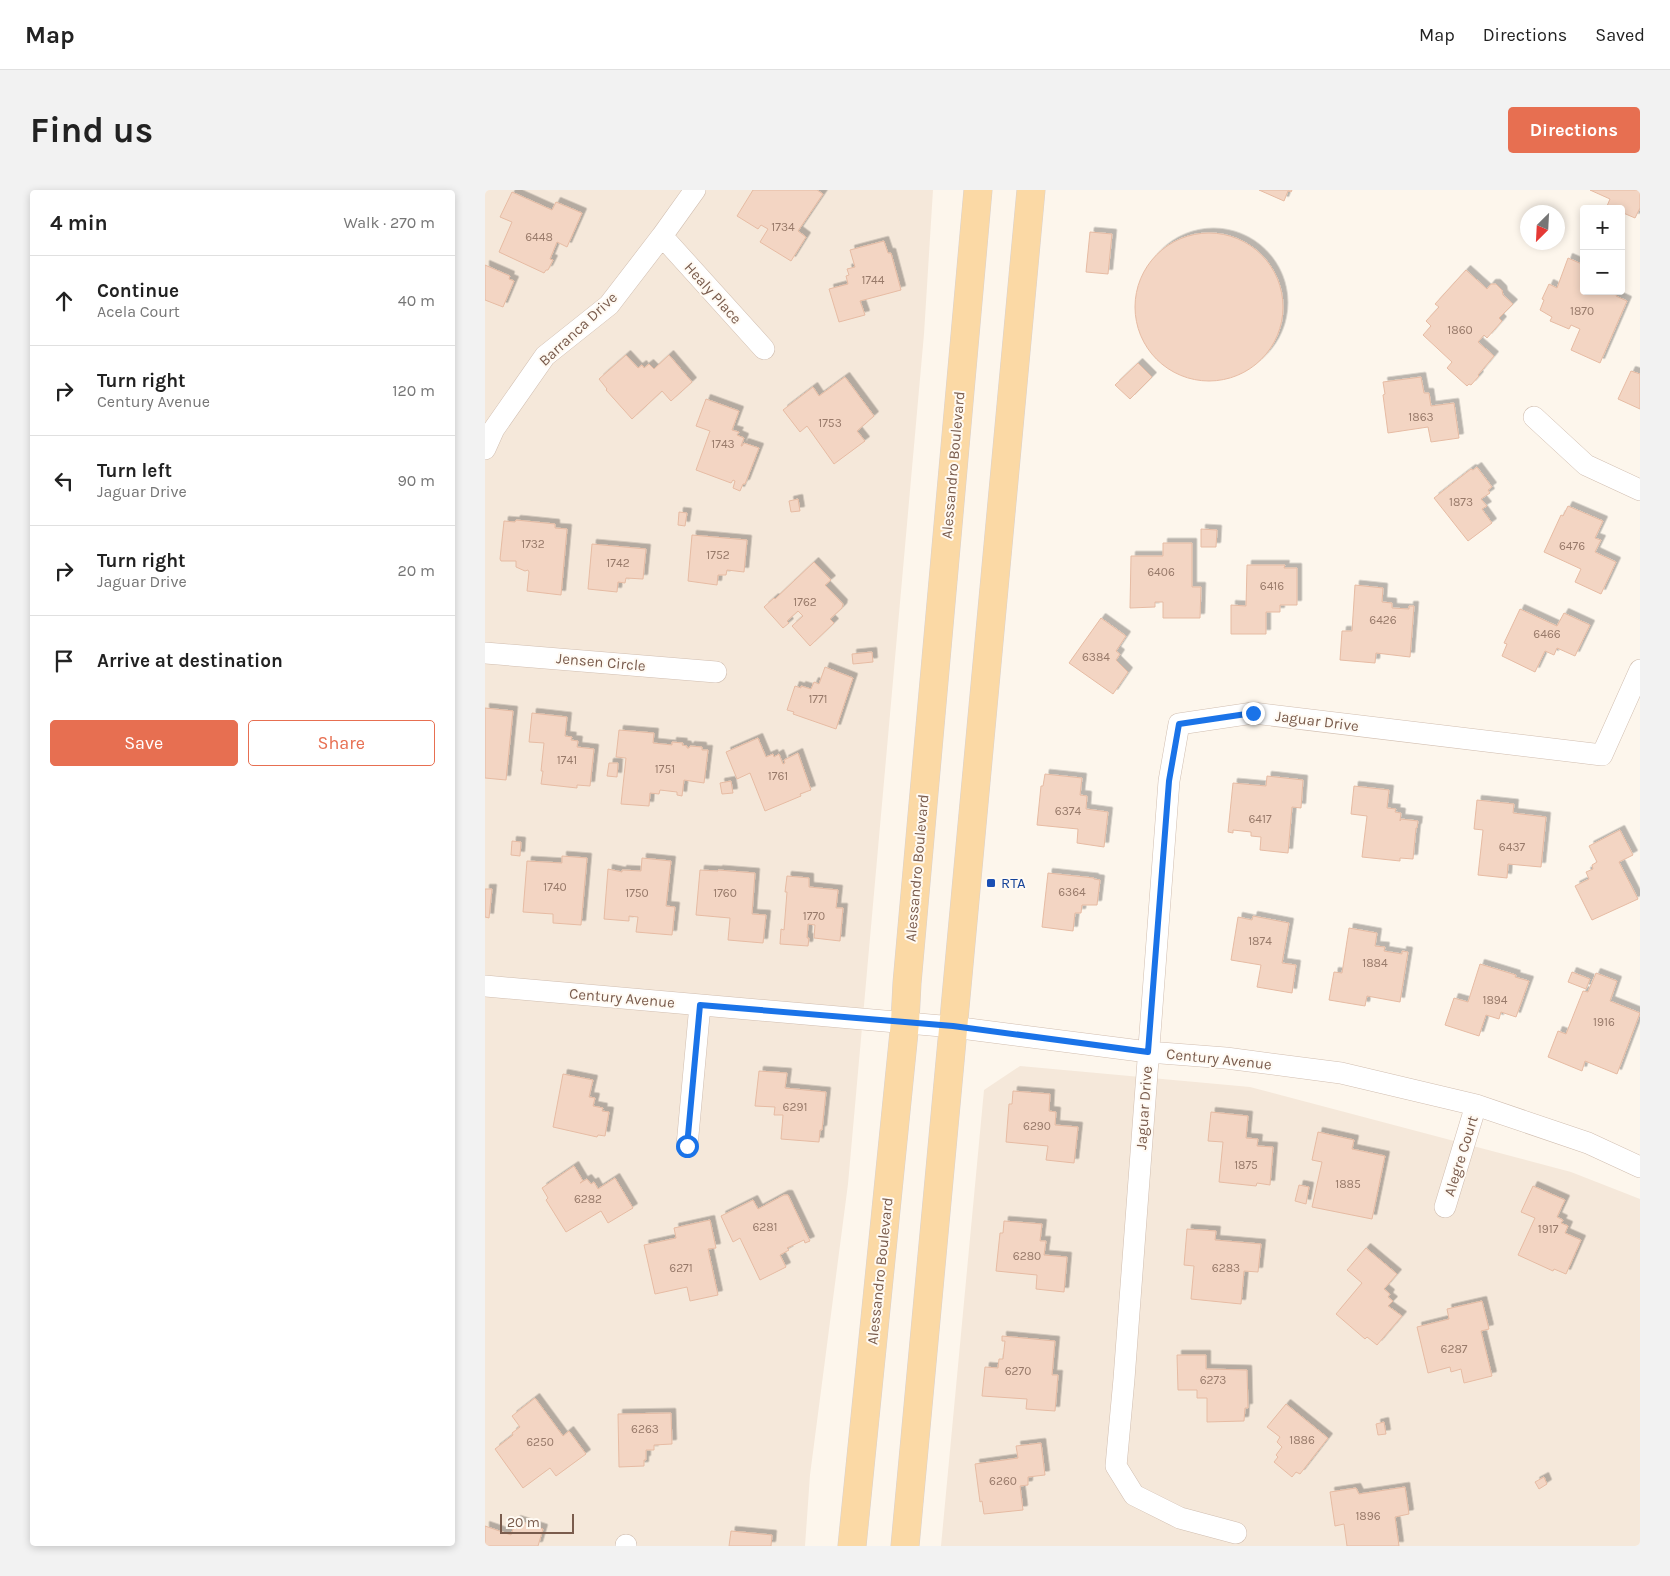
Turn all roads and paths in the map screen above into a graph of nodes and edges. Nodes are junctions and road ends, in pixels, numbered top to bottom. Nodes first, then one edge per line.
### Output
1 (695, 190) edge
2 (978, 190) edge
3 (1031, 190) edge
4 (663, 236) junction
5 (763, 349) dead end
6 (1534, 417) dead end
7 (485, 448) edge
8 (1640, 490) edge
9 (485, 653) edge
10 (1640, 670) edge
11 (716, 672) dead end
12 (485, 986) edge
13 (700, 1005) junction
14 (905, 1022) junction
15 (953, 1026) junction
16 (1148, 1052) junction
17 (1476, 1105) junction
18 (687, 1146) dead end
19 (1640, 1167) edge
20 (1445, 1207) dead end
21 (1236, 1533) dead end
22 (852, 1546) edge
23 (905, 1546) edge

1 - 4 street, Barranca Drive
2 - 14 main road, Alessandro Boulevard
3 - 15 main road
4 - 5 street, Healy Place
4 - 7 street, Barranca Drive
6 - 8 street
9 - 11 street, Jensen Circle
10 - 16 street, Jaguar Drive
12 - 13 street, Century Avenue
13 - 14 street, Century Avenue
13 - 18 street
14 - 15 street, Century Avenue
14 - 22 main road, Alessandro Boulevard
15 - 16 street, Century Avenue
15 - 23 main road
16 - 17 street, Century Avenue
16 - 21 street, Jaguar Drive
17 - 19 street, Century Avenue
17 - 20 street, Alegre Court

